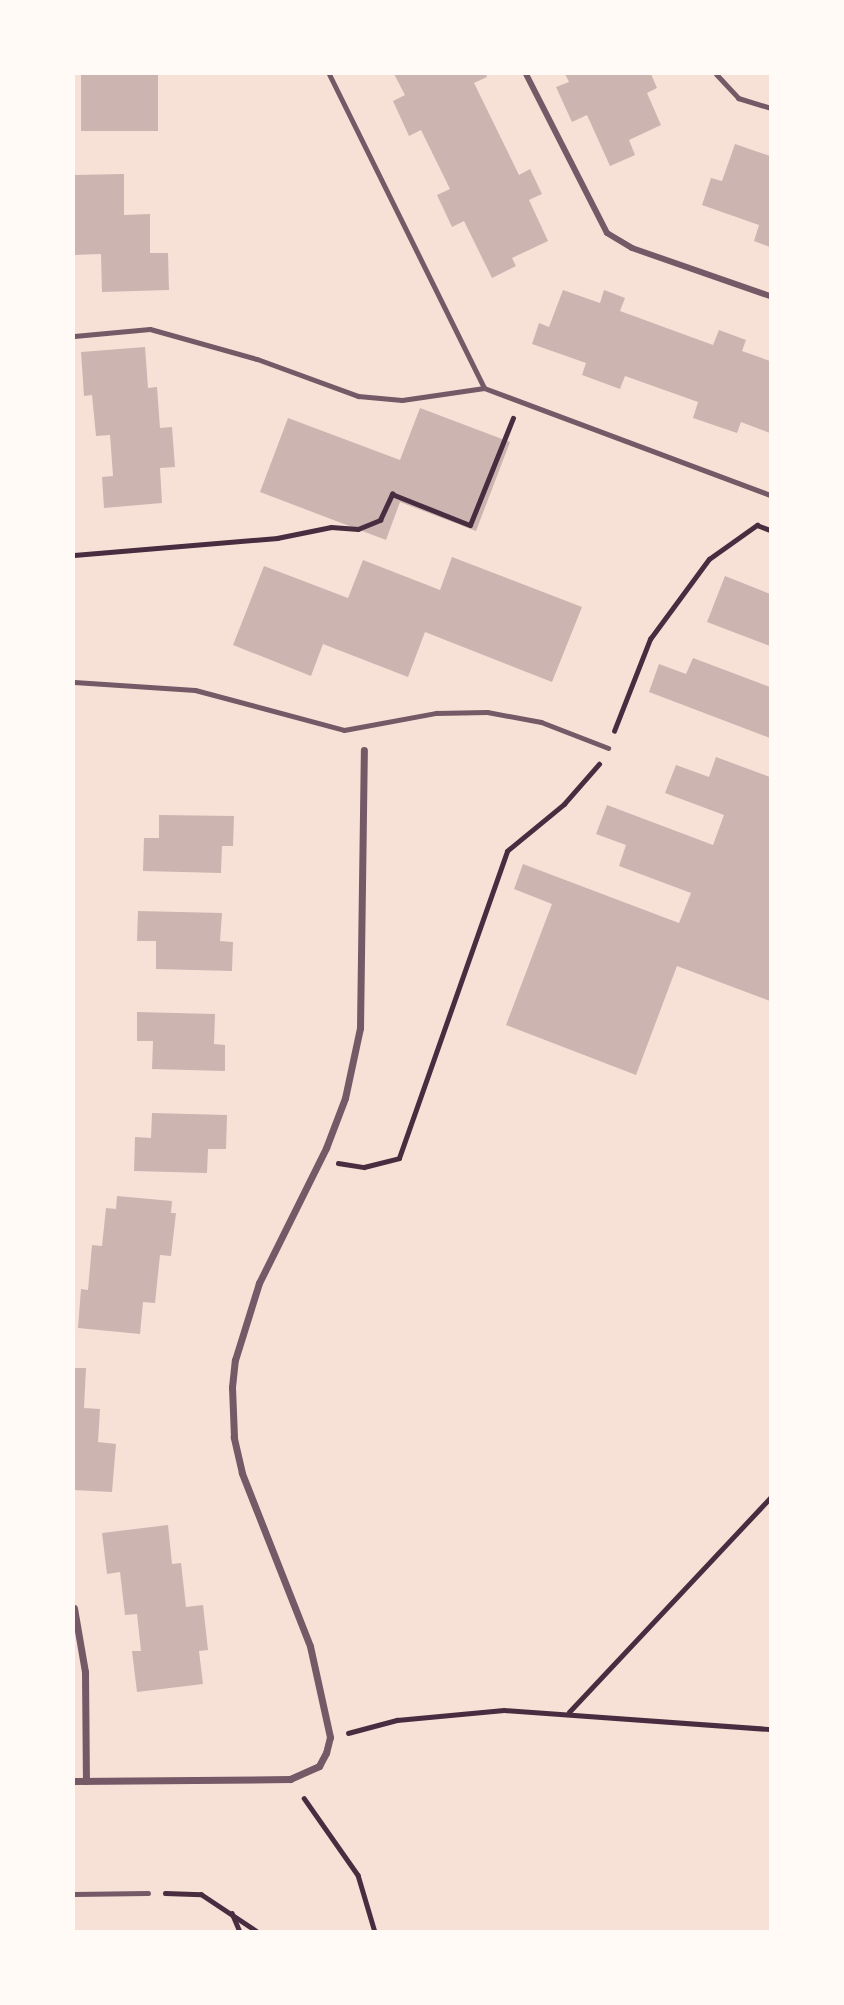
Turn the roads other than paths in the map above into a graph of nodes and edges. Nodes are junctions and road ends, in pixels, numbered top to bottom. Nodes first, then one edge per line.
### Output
1 (329, 74) edge
2 (526, 74) edge
3 (716, 74) edge
4 (771, 108) edge
5 (771, 296) edge
6 (74, 336) edge
7 (484, 388) junction
8 (771, 495) edge
9 (74, 682) edge
10 (608, 748) road end
11 (363, 750) dead end
12 (74, 1608) edge
13 (86, 1781) junction
14 (74, 1782) edge
15 (148, 1893) road end
16 (74, 1894) edge

1 - 7 lane
2 - 5 street
3 - 4 lane
6 - 7 lane
7 - 8 lane
9 - 10 lane
11 - 13 street
12 - 13 street
13 - 14 street
15 - 16 lane

